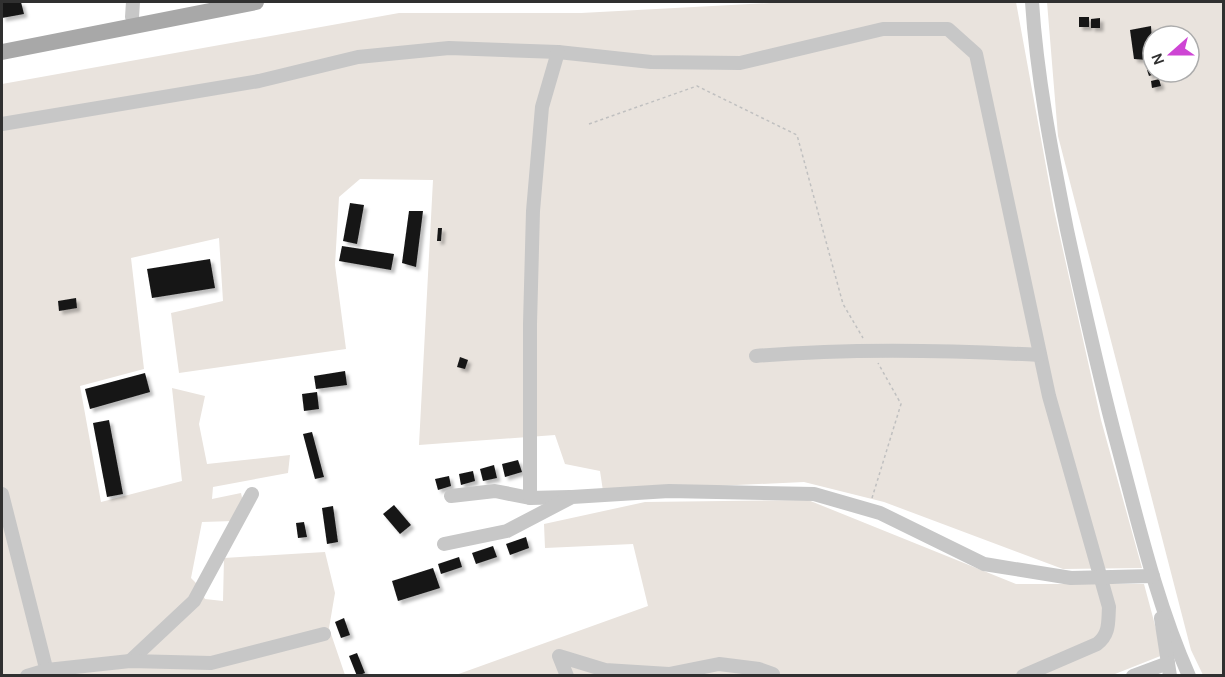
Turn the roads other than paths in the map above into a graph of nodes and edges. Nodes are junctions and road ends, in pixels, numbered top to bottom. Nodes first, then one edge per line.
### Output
1 (205, 2) edge
2 (256, 2) edge
3 (1032, 2) edge
4 (132, 9) edge
5 (2, 41) edge
6 (2, 52) edge
7 (558, 52) junction
8 (2, 124) edge
9 (1040, 355) junction
10 (756, 356) dead end
11 (2, 494) edge
12 (252, 494) dead end
13 (451, 496) dead end
14 (572, 497) junction
15 (530, 498) junction
16 (444, 544) dead end
17 (1153, 576) junction
18 (1100, 578) junction
19 (1160, 598) junction
20 (324, 634) dead end
21 (130, 661) junction
22 (1169, 669) edge
23 (47, 673) edge
24 (773, 674) edge
25 (27, 675) edge
26 (567, 675) edge
27 (1023, 675) edge
28 (1133, 675) edge
29 (1189, 675) edge

1 - 4 main road
2 - 6 main road
3 - 17 street
4 - 5 main road
7 - 8 street
7 - 9 street
7 - 15 street
9 - 10 street
9 - 18 street
11 - 23 street
12 - 21 street
13 - 15 street
14 - 15 street
14 - 16 street
14 - 18 street
17 - 18 street
17 - 19 street
18 - 27 street
19 - 22 street
19 - 29 street
20 - 21 street
21 - 23 street
22 - 28 street
23 - 25 street
24 - 26 street

